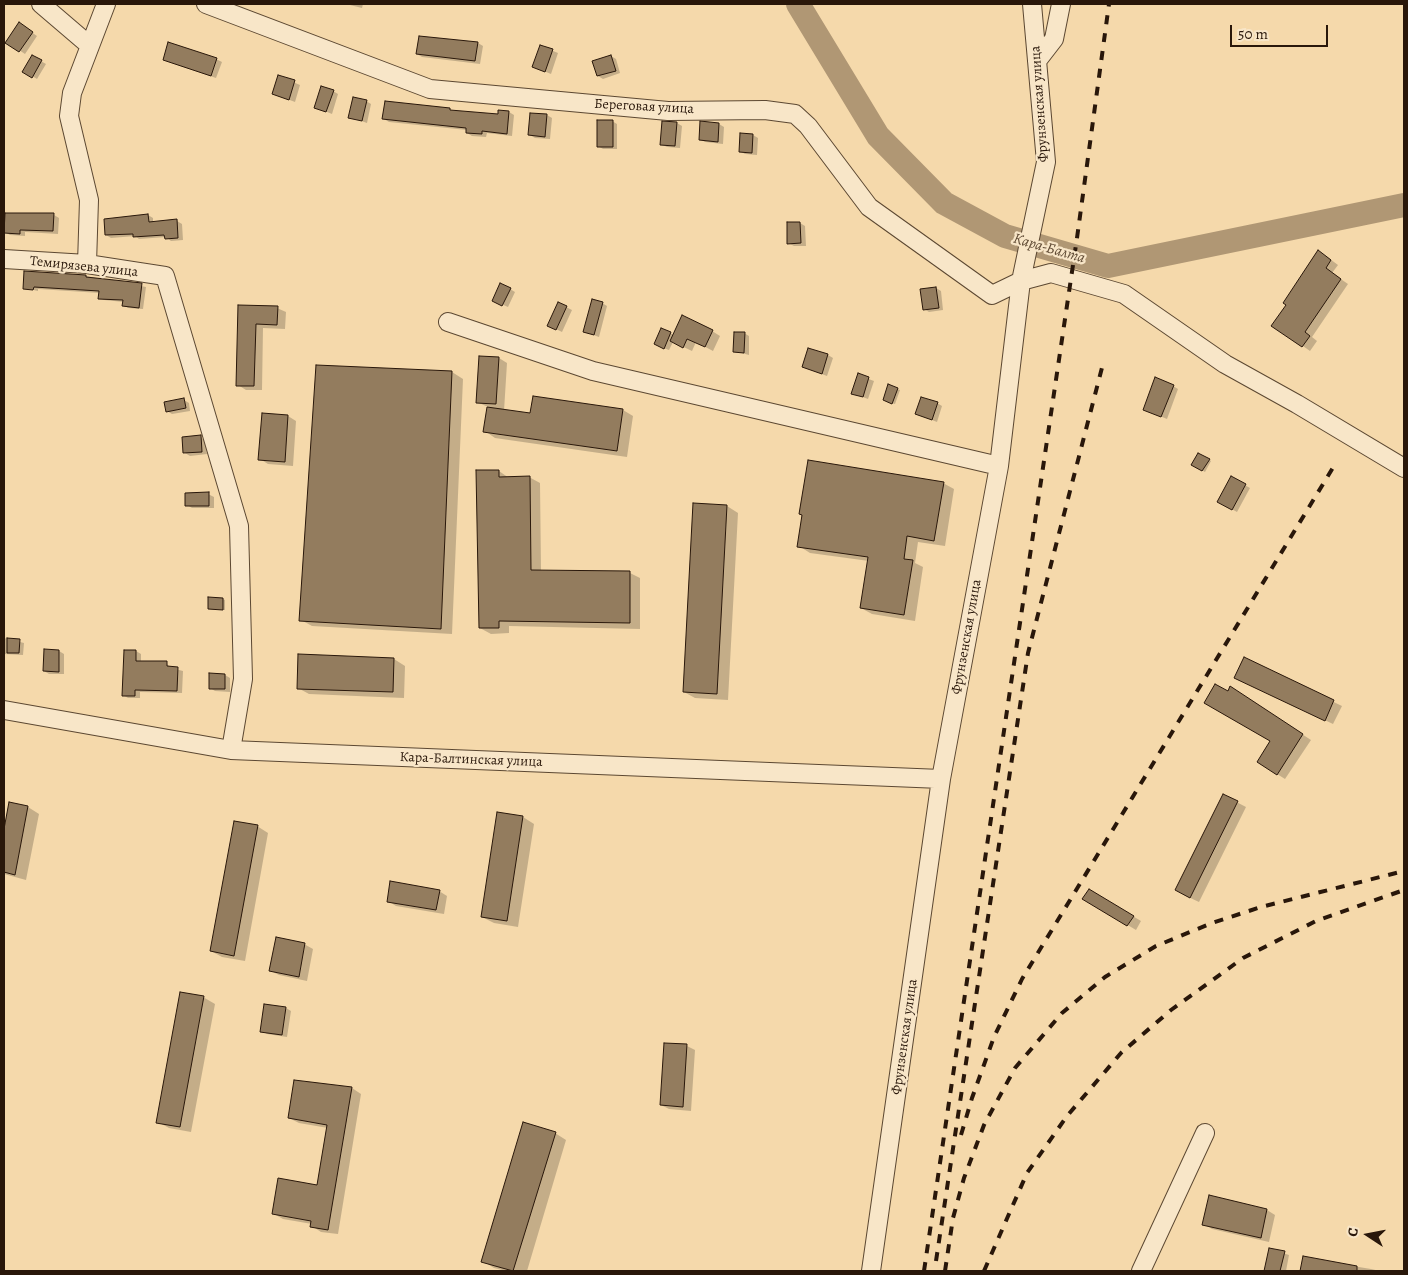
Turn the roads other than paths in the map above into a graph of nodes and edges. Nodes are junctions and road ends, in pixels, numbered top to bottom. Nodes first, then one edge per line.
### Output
1 (41, 4) edge
2 (106, 4) edge
3 (206, 4) edge
4 (1032, 4) edge
5 (1061, 4) edge
6 (89, 44) junction
7 (1037, 61) junction
8 (4, 259) edge
9 (87, 264) junction
10 (1021, 281) junction
11 (448, 322) dead end
12 (999, 466) junction
13 (1404, 468) edge
14 (4, 710) edge
15 (231, 750) junction
16 (941, 778) junction
17 (1205, 1133) dead end
18 (871, 1271) edge
19 (1142, 1271) edge

1 - 6 street
2 - 6 street
3 - 10 street, Береговая улица
4 - 7 street, Фрунзенская улица
5 - 7 street
6 - 9 street
7 - 10 street, Фрунзенская улица
8 - 9 street, Темирязева улица
9 - 15 street, Темирязева улица
10 - 12 street, Фрунзенская улица
10 - 13 street
11 - 12 street
12 - 16 street, Фрунзенская улица
14 - 15 street, Кара-Балтинская улица
15 - 16 street, Кара-Балтинская улица
16 - 18 street, Фрунзенская улица
17 - 19 street

